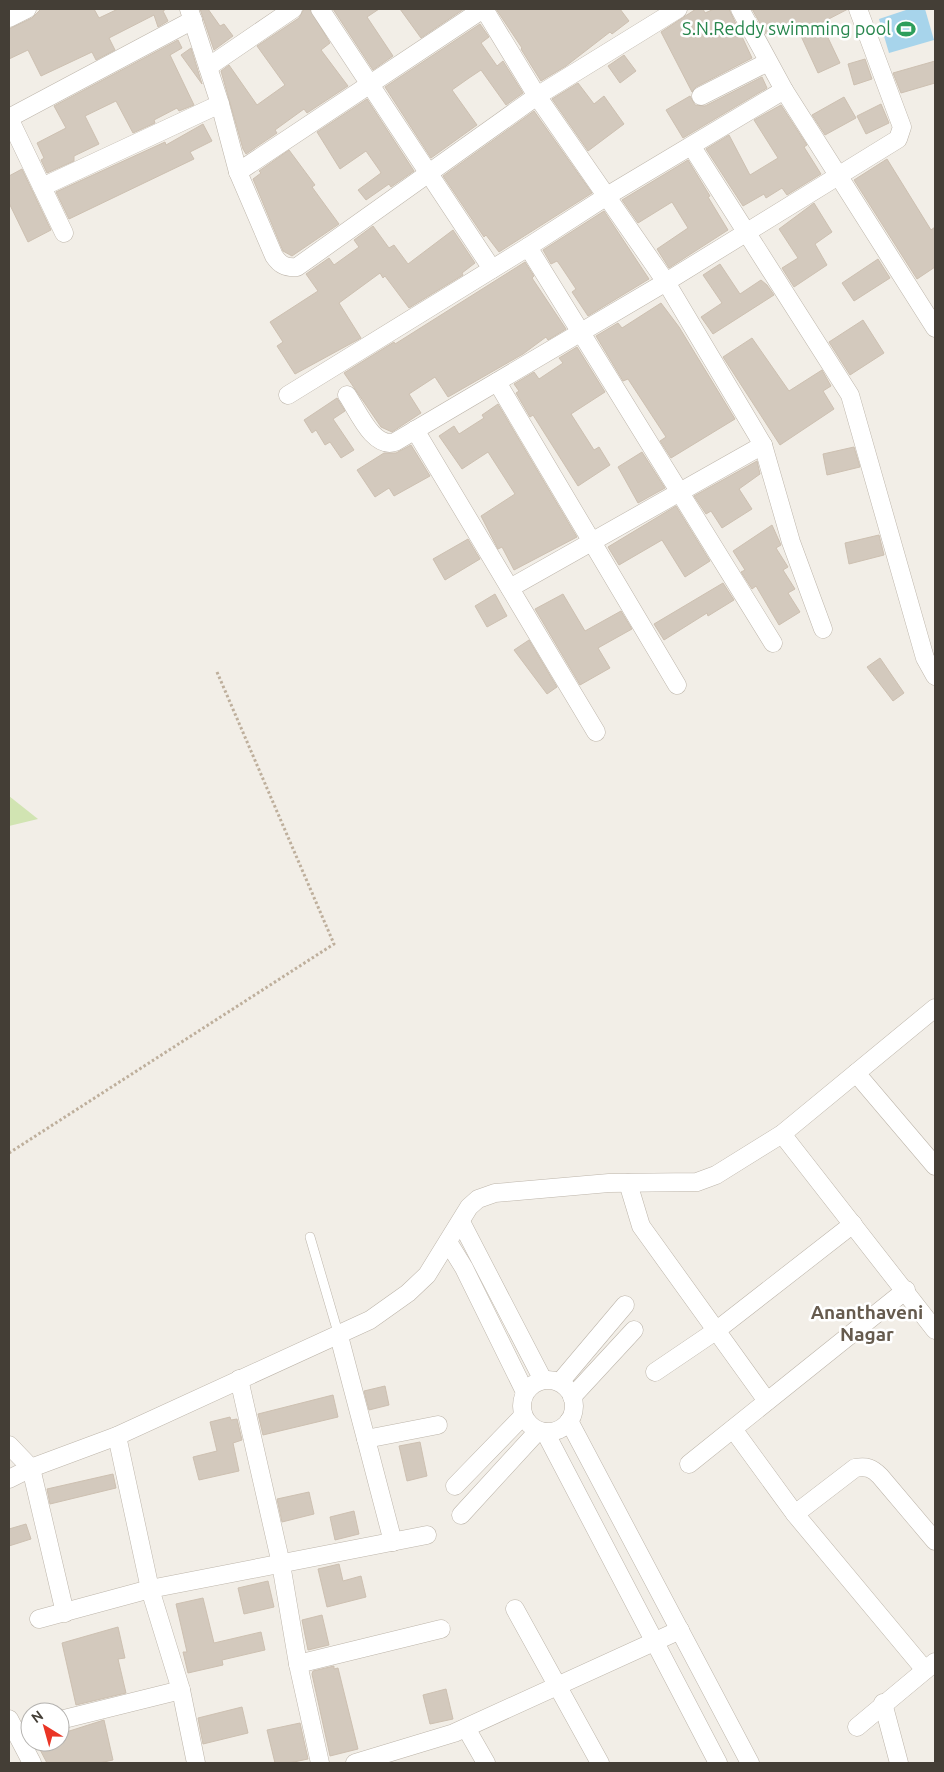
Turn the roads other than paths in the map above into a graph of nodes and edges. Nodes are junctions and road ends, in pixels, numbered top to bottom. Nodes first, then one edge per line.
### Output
1 (27, 9) edge
2 (292, 9) edge
3 (320, 9) edge
4 (484, 9) edge
5 (678, 9) edge
6 (740, 9) edge
7 (858, 9) edge
8 (191, 14) edge
9 (9, 18) edge
10 (768, 62) junction
11 (208, 67) junction
12 (371, 84) junction
13 (784, 90) junction
14 (538, 96) junction
15 (701, 96) dead end
16 (220, 104) junction
17 (9, 118) edge
18 (692, 147) junction
19 (238, 172) junction
20 (430, 172) junction
21 (839, 176) junction
22 (42, 187) junction
23 (607, 196) junction
24 (64, 233) dead end
25 (745, 233) junction
26 (528, 247) junction
27 (492, 269) junction
28 (666, 282) junction
29 (935, 328) edge
30 (581, 332) junction
31 (497, 382) junction
32 (288, 395) dead end
33 (347, 395) dead end
34 (415, 430) junction
35 (763, 445) junction
36 (680, 492) junction
37 (592, 542) junction
38 (510, 588) junction
39 (823, 629) dead end
40 (773, 643) dead end
41 (935, 676) edge
42 (677, 685) dead end
43 (596, 732) dead end
44 (935, 1008) edge
45 (856, 1073) junction
46 (782, 1134) junction
47 (935, 1166) edge
48 (628, 1183) junction
49 (461, 1222) junction
50 (853, 1224) junction
51 (310, 1237) dead end
52 (448, 1242) junction
53 (906, 1290) junction
54 (625, 1306) dead end
55 (634, 1330) dead end
56 (716, 1330) junction
57 (935, 1330) edge
58 (339, 1336) junction
59 (655, 1372) dead end
60 (239, 1379) junction
61 (551, 1381) junction
62 (525, 1392) junction
63 (572, 1396) junction
64 (767, 1401) junction
65 (523, 1416) junction
66 (569, 1421) junction
67 (438, 1425) dead end
68 (732, 1429) junction
69 (542, 1431) junction
70 (116, 1436) junction
71 (366, 1439) junction
72 (9, 1444) edge
73 (689, 1464) dead end
74 (31, 1468) junction
75 (9, 1479) edge
76 (455, 1486) dead end
77 (795, 1514) junction
78 (461, 1515) dead end
79 (427, 1535) dead end
80 (935, 1541) edge
81 (393, 1542) junction
82 (281, 1564) junction
83 (150, 1589) junction
84 (515, 1609) dead end
85 (65, 1612) junction
86 (39, 1619) dead end
87 (441, 1629) dead end
88 (680, 1630) junction
89 (654, 1642) junction
90 (298, 1664) junction
91 (930, 1666) edge
92 (558, 1686) junction
93 (181, 1690) junction
94 (883, 1703) junction
95 (70, 1718) edge
96 (18, 1726) edge
97 (857, 1726) dead end
98 (466, 1728) junction
99 (32, 1763) edge
100 (196, 1763) edge
101 (320, 1763) edge
102 (355, 1763) edge
103 (486, 1763) edge
104 (600, 1763) edge
105 (718, 1763) edge
106 (750, 1763) edge
107 (899, 1763) edge

1 - 9 street
2 - 11 street
3 - 12 street
4 - 12 street
4 - 14 street
5 - 14 street
6 - 10 street
7 - 21 street
8 - 11 street
8 - 17 street
10 - 13 street
10 - 15 street
11 - 16 street
12 - 19 street
12 - 20 street
13 - 18 street
13 - 21 street
14 - 20 street
14 - 23 street
16 - 19 street
16 - 22 street
17 - 22 street
18 - 23 street
18 - 25 street
19 - 20 street
20 - 27 street
21 - 25 street
21 - 29 street
22 - 24 street
23 - 26 street
23 - 28 street
25 - 28 street
25 - 41 street
26 - 27 street
26 - 30 street
27 - 32 street
28 - 30 street
28 - 35 street
30 - 31 street
30 - 36 street
31 - 34 street
31 - 37 street
33 - 34 street
34 - 38 street
35 - 36 street
35 - 39 street
36 - 37 street
36 - 40 street
37 - 38 street
37 - 42 street
38 - 43 street
44 - 45 street
45 - 46 street
45 - 47 street
46 - 48 street
46 - 50 street
48 - 49 street
48 - 56 street
49 - 52 street
49 - 61 street
50 - 53 street
50 - 56 street
51 - 58 lane
52 - 58 street
52 - 62 street
53 - 57 street
53 - 64 street
54 - 61 street
55 - 63 street
56 - 59 street
56 - 64 street
58 - 60 street
58 - 71 street
60 - 70 street
60 - 82 street
61 - 62 street
61 - 63 street
62 - 65 street
63 - 66 street
64 - 68 street
65 - 69 street
65 - 76 street
66 - 69 street
66 - 88 street
67 - 71 street
68 - 73 street
68 - 77 street
69 - 78 street
69 - 89 street
70 - 74 street
70 - 83 street
71 - 81 street
72 - 74 street
74 - 75 street
74 - 85 street
77 - 80 street
77 - 91 street
79 - 81 street
81 - 82 street
82 - 83 street
82 - 90 street
83 - 85 street
83 - 93 street
84 - 92 street
85 - 86 street
87 - 90 street
88 - 89 street
88 - 106 street
89 - 92 street
89 - 105 street
90 - 101 street
91 - 94 street
92 - 98 street
92 - 104 street
93 - 95 street
93 - 100 street
94 - 97 street
94 - 107 street
96 - 99 street
98 - 102 street
98 - 103 street

